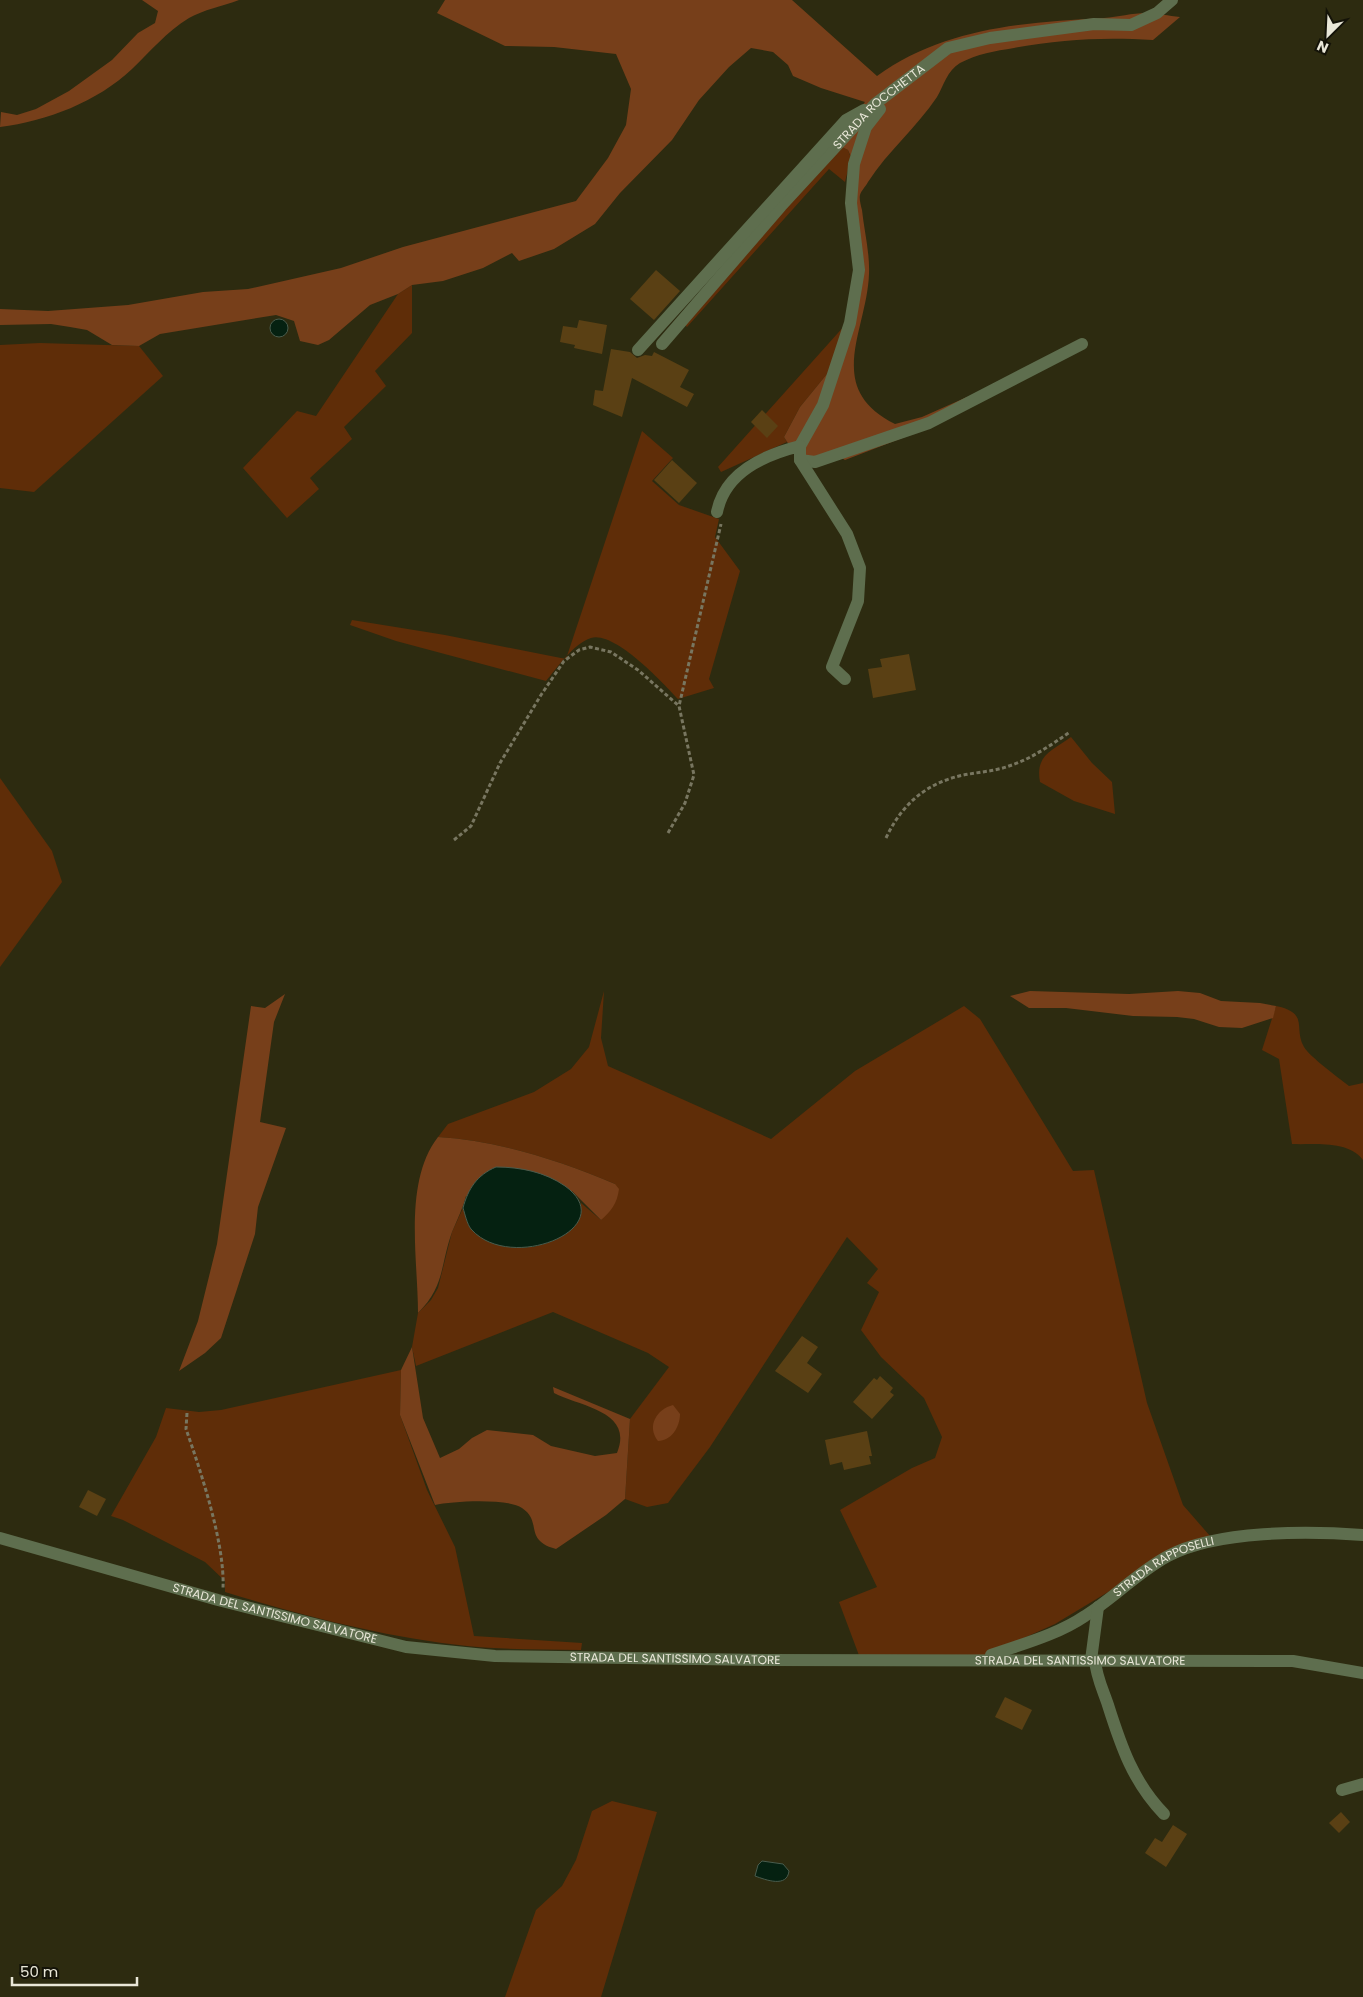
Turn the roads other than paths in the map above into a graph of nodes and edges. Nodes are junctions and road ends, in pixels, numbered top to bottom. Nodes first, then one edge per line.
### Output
1 (1172, 0) edge
2 (895, 90) junction
3 (875, 104) junction
4 (662, 344) dead end
5 (1082, 344) dead end
6 (638, 350) dead end
7 (800, 446) junction
8 (800, 460) junction
9 (717, 512) road end
10 (845, 679) dead end
11 (1363, 1535) edge
12 (0, 1538) edge
13 (1098, 1607) junction
14 (981, 1659) junction
15 (1093, 1660) junction
16 (1363, 1673) edge
17 (1363, 1784) edge
18 (1342, 1790) dead end
19 (1164, 1814) dead end

1 - 2 street, STRADA ROCCHETTA
2 - 3 street, STRADA ROCCHETTA
2 - 7 street
3 - 4 street, STRADA ROCCHETTA
3 - 6 street
5 - 8 street
7 - 8 street
7 - 9 street
8 - 10 street
11 - 13 street, STRADA RAPPOSELLI
12 - 14 street, STRADA DEL SANTISSIMO SALVATORE
13 - 14 street, STRADA RAPPOSELLI
13 - 15 street
14 - 15 street, STRADA DEL SANTISSIMO SALVATORE
15 - 16 street, STRADA DEL SANTISSIMO SALVATORE
15 - 19 street
17 - 18 street

